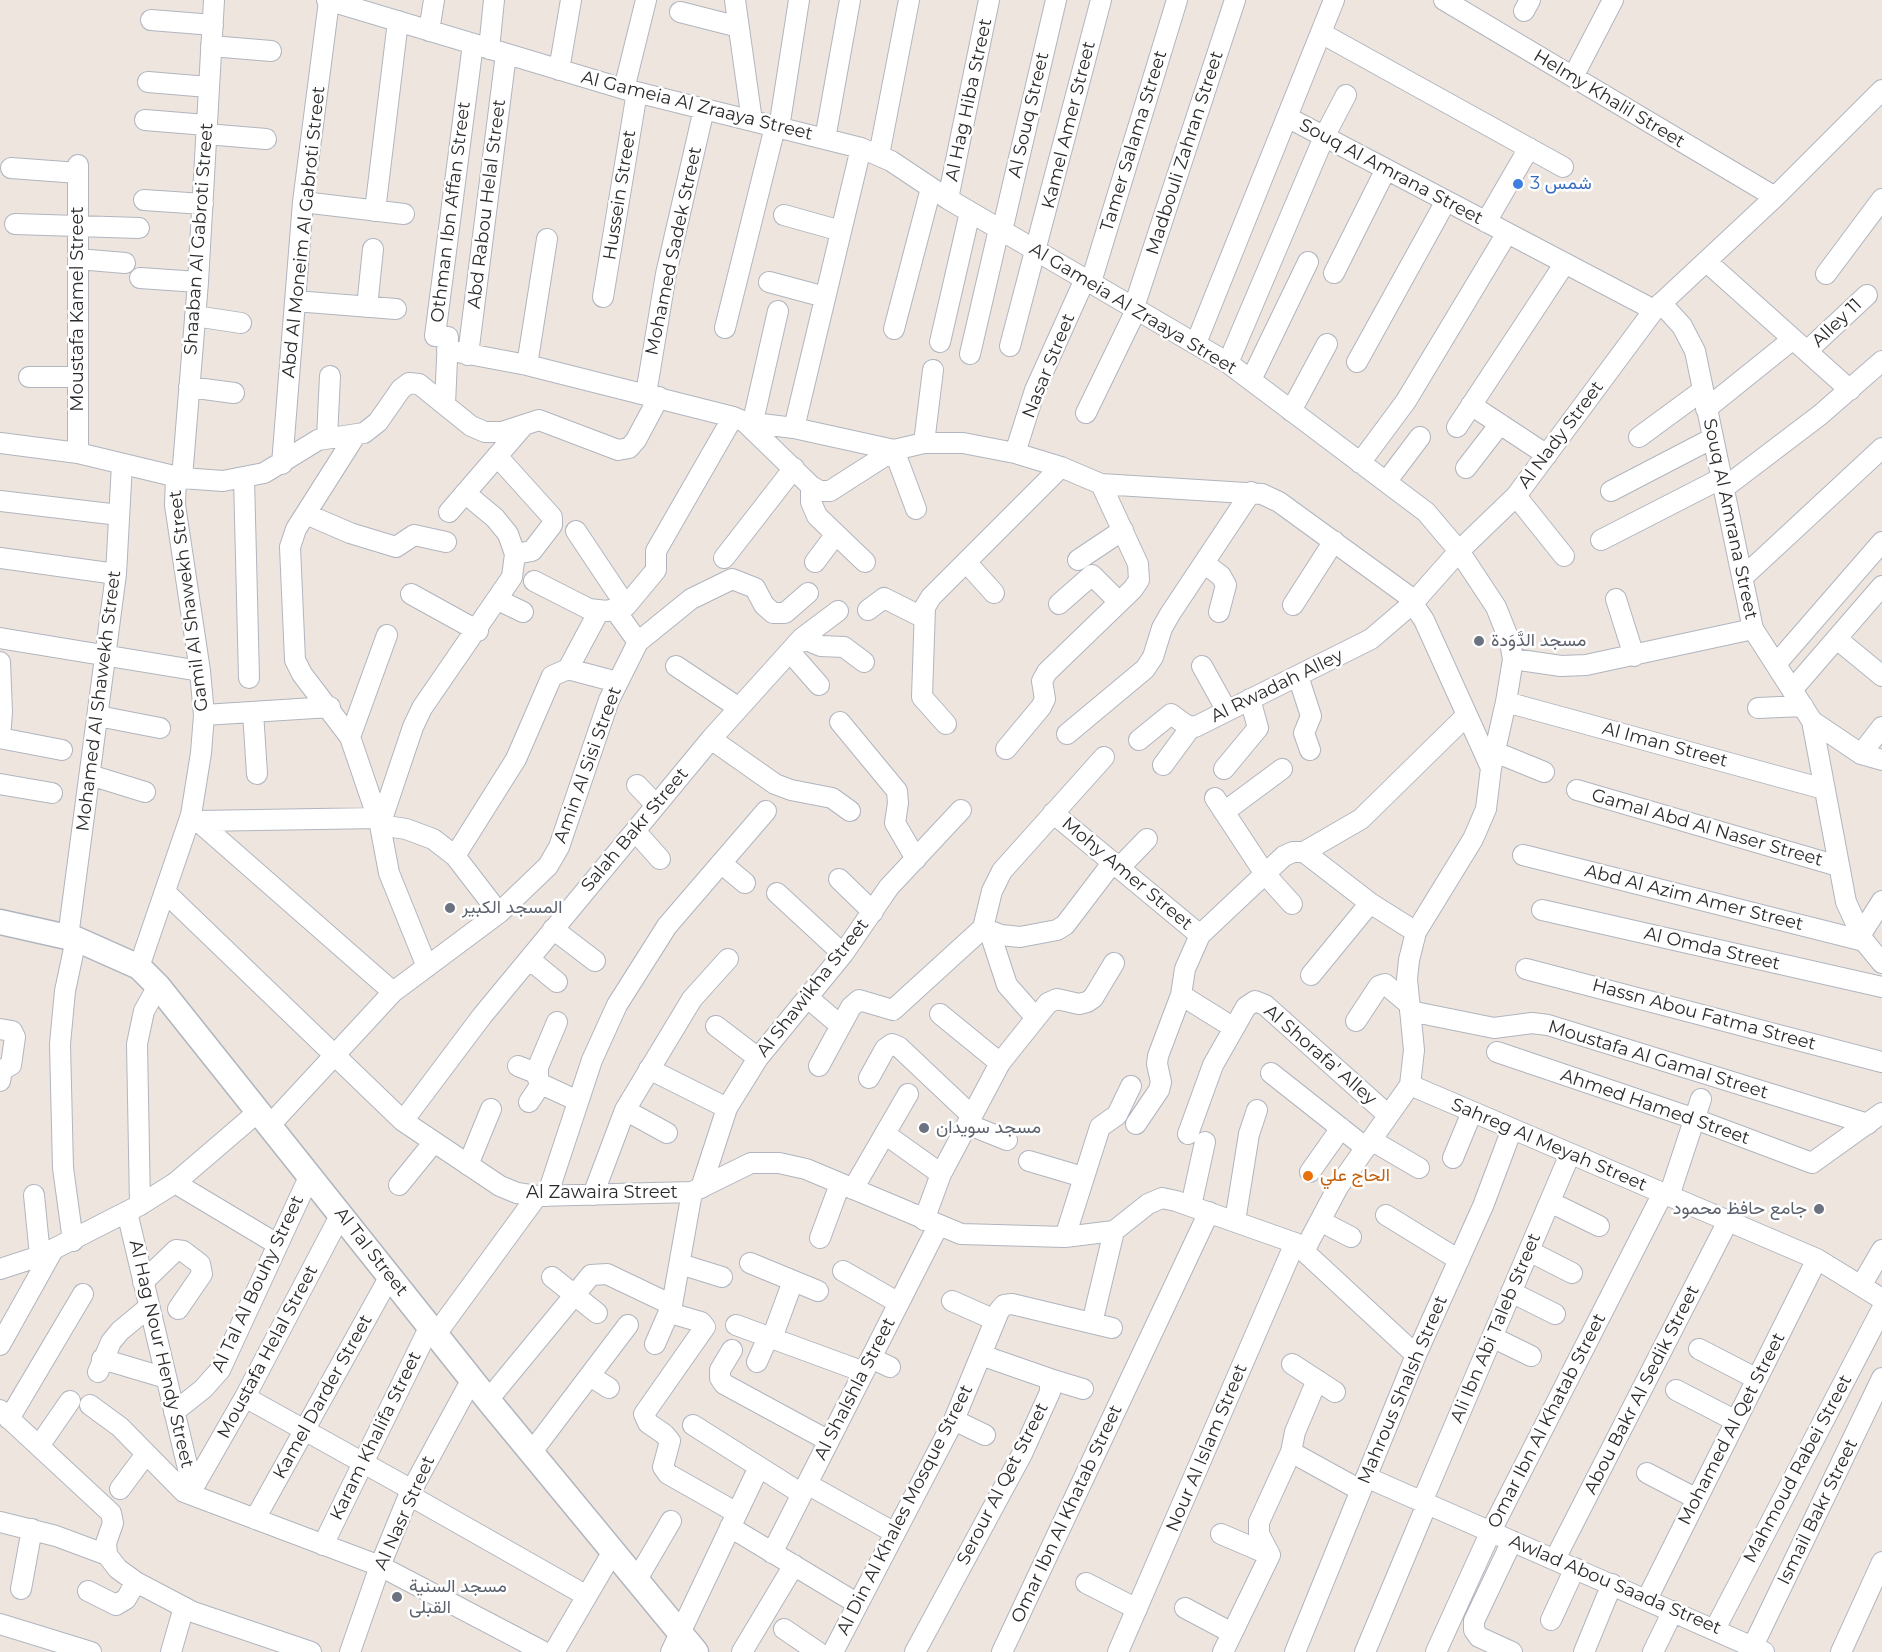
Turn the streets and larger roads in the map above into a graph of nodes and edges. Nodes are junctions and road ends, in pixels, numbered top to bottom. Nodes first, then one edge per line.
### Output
1 (214, 0) edge
2 (328, 0) edge
3 (434, 0) edge
4 (494, 0) edge
5 (572, 0) edge
6 (646, 0) edge
7 (735, 0) edge
8 (800, 0) edge
9 (850, 0) edge
10 (909, 0) edge
11 (989, 0) edge
12 (1056, 0) edge
13 (1101, 0) edge
14 (1177, 0) edge
15 (1235, 0) edge
16 (1334, 0) edge
17 (1444, 0) edge
18 (1613, 0) edge
19 (368, 6) edge
20 (680, 12) dead end
21 (151, 20) dead end
22 (398, 21) junction
23 (213, 25) junction
24 (739, 27) junction
25 (429, 31) junction
26 (1321, 33) junction
27 (211, 46) junction
28 (489, 49) junction
29 (271, 51) dead end
30 (559, 70) junction
31 (1573, 77) junction
32 (148, 82) dead end
33 (208, 87) junction
34 (1882, 90) edge
35 (630, 91) junction
36 (1346, 95) dead end
37 (704, 109) junction
38 (1287, 117) junction
39 (145, 120) dead end
40 (752, 121) junction
41 (777, 127) junction
42 (206, 129) junction
43 (1324, 137) junction
44 (266, 139) dead end
45 (825, 139) junction
46 (1529, 148) junction
47 (870, 152) junction
48 (1563, 167) dead end
49 (11, 168) dead end
50 (1386, 169) junction
51 (931, 188) junction
52 (1775, 197) junction
53 (1882, 198) edge
54 (948, 199) junction
55 (144, 200) dead end
56 (1446, 201) junction
57 (303, 202) junction
58 (203, 204) junction
59 (375, 211) junction
60 (970, 212) junction
61 (404, 214) dead end
62 (784, 215) dead end
63 (1486, 222) junction
64 (15, 224) dead end
65 (78, 225) junction
66 (139, 228) dead end
67 (1000, 230) junction
68 (841, 231) junction
69 (1507, 233) junction
70 (547, 238) dead end
71 (373, 249) dead end
72 (1036, 251) junction
73 (78, 259) junction
74 (1308, 262) dead end
75 (1707, 262) junction
76 (125, 263) dead end
77 (1564, 263) junction
78 (1334, 273) dead end
79 (1826, 274) dead end
80 (140, 278) dead end
81 (1088, 281) junction
82 (198, 282) junction
83 (769, 282) dead end
84 (1867, 295) dead end
85 (603, 297) dead end
86 (825, 297) junction
87 (295, 301) junction
88 (367, 307) junction
89 (1135, 307) junction
90 (1658, 307) junction
91 (396, 309) dead end
92 (778, 311) dead end
93 (195, 316) junction
94 (241, 323) dead end
95 (725, 328) dead end
96 (894, 329) dead end
97 (940, 342) dead end
98 (1196, 343) junction
99 (1327, 344) dead end
100 (1800, 345) junction
101 (1010, 346) dead end
102 (447, 350) junction
103 (970, 354) dead end
104 (468, 355) junction
105 (1882, 361) edge
106 (1357, 362) dead end
107 (1228, 363) junction
108 (527, 365) junction
109 (933, 370) dead end
110 (330, 376) dead end
111 (29, 377) dead end
112 (78, 377) junction
113 (1251, 380) junction
114 (189, 387) junction
115 (1851, 390) junction
116 (234, 393) dead end
117 (652, 396) junction
118 (1705, 400) junction
119 (444, 404) junction
120 (1471, 405) junction
121 (1291, 411) junction
122 (1086, 413) dead end
123 (744, 420) junction
124 (526, 423) junction
125 (1500, 424) junction
126 (794, 428) junction
127 (1457, 428) dead end
128 (355, 436) junction
129 (327, 437) junction
130 (1420, 437) dead end
131 (1639, 437) dead end
132 (1713, 438) junction
133 (0, 443) edge
134 (924, 443) junction
135 (1882, 448) edge
136 (894, 450) junction
137 (78, 453) junction
138 (1015, 453) junction
139 (1547, 455) junction
140 (496, 456) junction
141 (1360, 463) junction
142 (122, 464) junction
143 (282, 464) junction
144 (1061, 467) junction
145 (794, 468) junction
146 (1466, 468) dead end
147 (179, 477) junction
148 (244, 478) junction
149 (1386, 482) junction
150 (1723, 483) junction
151 (1101, 484) junction
152 (811, 486) junction
153 (1611, 490) dead end
154 (1251, 492) junction
155 (465, 493) junction
156 (1516, 496) junction
157 (0, 501) edge
158 (916, 509) dead end
159 (306, 513) junction
160 (449, 513) dead end
161 (119, 514) junction
162 (1122, 530) junction
163 (576, 531) dead end
164 (836, 534) junction
165 (1600, 540) dead end
166 (1334, 541) junction
167 (446, 542) dead end
168 (1882, 542) edge
169 (1459, 551) junction
170 (515, 554) junction
171 (1564, 556) dead end
172 (0, 558) edge
173 (724, 558) dead end
174 (1078, 560) dead end
175 (815, 562) dead end
176 (865, 562) dead end
177 (966, 562) junction
178 (1204, 563) junction
179 (116, 574) junction
180 (1743, 577) junction
181 (534, 581) dead end
182 (1882, 586) edge
183 (808, 593) dead end
184 (994, 593) dead end
185 (411, 594) dead end
186 (1616, 599) dead end
187 (498, 600) junction
188 (1119, 602) junction
189 (1413, 603) junction
190 (1059, 604) dead end
191 (1293, 605) dead end
192 (614, 609) junction
193 (868, 610) dead end
194 (838, 611) dead end
195 (523, 612) dead end
196 (1219, 612) dead end
197 (924, 618) junction
198 (1754, 629) junction
199 (478, 631) junction
200 (387, 635) dead end
201 (0, 638) edge
202 (1837, 639) junction
203 (638, 642) junction
204 (796, 645) junction
205 (106, 656) junction
206 (1634, 656) junction
207 (1513, 659) junction
208 (0, 662) edge
209 (864, 662) dead end
210 (1776, 664) junction
211 (676, 666) dead end
212 (1202, 666) dead end
213 (568, 669) junction
214 (200, 671) junction
215 (1298, 675) junction
216 (1882, 676) edge
217 (249, 678) dead end
218 (617, 682) junction
219 (819, 685) dead end
220 (1250, 699) junction
221 (1506, 702) junction
222 (1802, 706) junction
223 (330, 707) junction
224 (739, 708) junction
225 (1758, 708) dead end
226 (1227, 711) junction
227 (1, 712) edge
228 (253, 712) junction
229 (1467, 714) junction
230 (204, 715) junction
231 (98, 716) junction
232 (840, 722) dead end
233 (946, 724) dead end
234 (1191, 727) junction
235 (1882, 727) edge
236 (160, 728) dead end
237 (1067, 734) dead end
238 (350, 737) junction
239 (0, 738) edge
240 (711, 739) junction
241 (1139, 740) dead end
242 (1006, 749) dead end
243 (62, 750) dead end
244 (1310, 750) dead end
245 (1861, 754) junction
246 (1104, 757) dead end
247 (1493, 760) junction
248 (1882, 760) edge
249 (1163, 765) dead end
250 (1224, 769) dead end
251 (1282, 769) dead end
252 (1544, 772) dead end
253 (257, 774) dead end
254 (90, 775) junction
255 (0, 784) edge
256 (637, 785) dead end
257 (1824, 789) junction
258 (1577, 790) dead end
259 (145, 792) dead end
260 (52, 793) dead end
261 (656, 805) junction
262 (961, 810) dead end
263 (766, 811) dead end
264 (850, 812) dead end
265 (1053, 813) junction
266 (195, 818) junction
267 (379, 821) junction
268 (635, 831) junction
269 (1147, 839) dead end
270 (1304, 852) junction
271 (1523, 855) dead end
272 (455, 856) junction
273 (660, 859) dead end
274 (916, 859) junction
275 (721, 863) junction
276 (1116, 865) junction
277 (1838, 866) junction
278 (1265, 874) junction
279 (839, 879) dead end
280 (745, 883) dead end
281 (165, 891) junction
282 (777, 893) dead end
283 (1882, 901) edge
284 (1371, 903) junction
285 (1292, 904) dead end
286 (1542, 910) dead end
287 (873, 912) junction
288 (499, 913) junction
289 (0, 922) edge
290 (553, 929) junction
291 (986, 929) junction
292 (1416, 932) junction
293 (1200, 935) junction
294 (72, 938) junction
295 (1863, 938) junction
296 (843, 954) junction
297 (529, 959) junction
298 (728, 959) dead end
299 (595, 961) dead end
300 (1114, 963) dead end
301 (1882, 963) edge
302 (139, 967) junction
303 (427, 967) junction
304 (1526, 969) dead end
305 (1311, 975) dead end
306 (557, 982) dead end
307 (158, 986) junction
308 (1882, 987) edge
309 (393, 992) junction
310 (1181, 995) junction
311 (808, 998) junction
312 (1410, 1007) junction
313 (940, 1014) dead end
314 (1035, 1018) junction
315 (557, 1022) dead end
316 (1356, 1022) dead end
317 (716, 1026) dead end
318 (841, 1026) junction
319 (1234, 1028) junction
320 (8, 1033) edge
321 (1497, 1052) dead end
322 (334, 1056) junction
323 (758, 1058) junction
324 (1882, 1062) edge
325 (1000, 1064) junction
326 (518, 1066) dead end
327 (819, 1066) dead end
328 (649, 1069) junction
329 (1271, 1073) dead end
330 (869, 1078) dead end
331 (539, 1079) junction
332 (0, 1081) edge
333 (1410, 1085) junction
334 (1131, 1086) dead end
335 (908, 1094) dead end
336 (1701, 1099) dead end
337 (578, 1101) junction
338 (529, 1102) dead end
339 (727, 1108) junction
340 (491, 1109) dead end
341 (625, 1110) junction
342 (1257, 1110) dead end
343 (1472, 1112) junction
344 (1388, 1116) junction
345 (265, 1118) junction
346 (1875, 1118) edge
347 (1695, 1119) junction
348 (970, 1120) junction
349 (403, 1121) junction
350 (1136, 1124) dead end
351 (1341, 1128) junction
352 (1512, 1129) junction
353 (667, 1132) dead end
354 (885, 1134) junction
355 (1196, 1138) joint
356 (1007, 1140) dead end
357 (434, 1142) junction
358 (1369, 1144) junction
359 (1570, 1154) junction
360 (1453, 1158) dead end
361 (1029, 1161) dead end
362 (468, 1165) junction
363 (1419, 1168) dead end
364 (1310, 1172) dead end
365 (941, 1174) junction
366 (310, 1175) junction
367 (1083, 1177) junction
368 (175, 1183) junction
369 (399, 1185) dead end
370 (846, 1187) junction
371 (696, 1190) junction
372 (34, 1195) dead end
373 (593, 1195) junction
374 (1666, 1195) junction
375 (542, 1196) junction
376 (1550, 1202) junction
377 (134, 1208) junction
378 (1200, 1209) junction
379 (341, 1214) junction
380 (1386, 1215) dead end
381 (1235, 1221) junction
382 (1320, 1221) junction
383 (1728, 1221) junction
384 (931, 1223) junction
385 (1599, 1226) dead end
386 (1114, 1231) junction
387 (1065, 1237) junction
388 (1351, 1237) dead end
389 (820, 1238) dead end
390 (73, 1241) junction
391 (277, 1244) junction
392 (1299, 1247) junction
393 (1882, 1250) edge
394 (1529, 1251) junction
395 (47, 1253) junction
396 (1458, 1260) junction
397 (1817, 1260) junction
398 (750, 1263) dead end
399 (680, 1264) junction
400 (0, 1269) edge
401 (843, 1271) dead end
402 (1572, 1273) dead end
403 (390, 1276) junction
404 (552, 1277) dead end
405 (722, 1277) dead end
406 (793, 1281) junction
407 (143, 1282) junction
408 (1861, 1286) junction
409 (818, 1291) dead end
410 (1511, 1292) junction
411 (83, 1294) dead end
412 (575, 1295) junction
413 (1882, 1299) edge
414 (952, 1301) dead end
415 (899, 1303) junction
416 (149, 1306) junction
417 (178, 1309) dead end
418 (671, 1309) junction
419 (1882, 1309) edge
420 (597, 1313) dead end
421 (1555, 1314) dead end
422 (995, 1320) junction
423 (1092, 1323) junction
424 (628, 1325) dead end
425 (736, 1325) dead end
426 (1112, 1328) dead end
427 (433, 1330) junction
428 (1492, 1337) junction
429 (770, 1338) junction
430 (2, 1339) edge
431 (655, 1344) dead end
432 (1699, 1348) dead end
433 (732, 1350) dead end
434 (981, 1355) junction
435 (1416, 1355) junction
436 (1532, 1356) dead end
437 (757, 1362) dead end
438 (1292, 1364) dead end
439 (867, 1365) junction
440 (891, 1367) dead end
441 (590, 1376) junction
442 (166, 1378) junction
443 (1882, 1378) edge
444 (471, 1379) junction
445 (1050, 1379) junction
446 (1757, 1379) junction
447 (1317, 1380) junction
448 (609, 1388) dead end
449 (1083, 1389) dead end
450 (1676, 1390) dead end
451 (1335, 1392) dead end
452 (245, 1397) junction
453 (488, 1400) junction
454 (70, 1401) dead end
455 (90, 1405) dead end
456 (174, 1412) junction
457 (5, 1414) edge
458 (954, 1420) junction
459 (1736, 1421) junction
460 (693, 1425) dead end
461 (305, 1430) junction
462 (985, 1435) dead end
463 (829, 1441) junction
464 (39, 1446) junction
465 (1291, 1452) junction
466 (531, 1453) junction
467 (146, 1454) junction
468 (363, 1463) junction
469 (759, 1467) junction
470 (1647, 1473) dead end
471 (1363, 1484) junction
472 (120, 1489) dead end
473 (805, 1489) junction
474 (194, 1492) junction
475 (411, 1492) junction
476 (1697, 1499) junction
477 (1424, 1503) junction
478 (255, 1519) junction
479 (734, 1520) junction
480 (671, 1521) dead end
481 (0, 1522) edge
482 (32, 1529) junction
483 (1491, 1531) junction
484 (895, 1533) junction
485 (1221, 1534) dead end
486 (1512, 1541) junction
487 (323, 1545) junction
488 (772, 1552) junction
489 (612, 1553) junction
490 (107, 1555) junction
491 (1270, 1555) junction
492 (1555, 1559) junction
493 (1882, 1562) edge
494 (794, 1565) junction
495 (380, 1566) junction
496 (1575, 1568) junction
497 (136, 1581) junction
498 (636, 1581) junction
499 (1086, 1583) dead end
500 (1612, 1584) junction
501 (21, 1589) dead end
502 (88, 1591) dead end
503 (587, 1596) junction
504 (1647, 1599) junction
505 (858, 1604) junction
506 (183, 1607) junction
507 (1185, 1608) dead end
508 (1137, 1609) junction
509 (1673, 1611) junction
510 (1551, 1620) dead end
511 (0, 1624) edge
512 (784, 1629) dead end
513 (1715, 1629) junction
514 (675, 1642) edge
515 (1229, 1646) edge
516 (59, 1647) edge
517 (1750, 1648) edge
518 (357, 1650) edge
519 (1508, 1651) edge
520 (91, 1652) edge
521 (171, 1652) edge
522 (311, 1652) edge
523 (544, 1652) edge
524 (554, 1652) edge
525 (696, 1652) edge
526 (742, 1652) edge
527 (818, 1652) edge
528 (833, 1652) edge
529 (915, 1652) edge
530 (1002, 1652) edge
531 (1118, 1652) edge
532 (1295, 1652) edge
533 (1365, 1652) edge
534 (1436, 1652) edge
535 (1584, 1652) edge
536 (1653, 1652) edge
537 (1840, 1652) edge

1 - 23 street, Shaaban Al Gabroti Street
2 - 19 street, Al Gameia Al Zraaya Street
2 - 57 street, Abd Al Moneim Al Gabroti Street
3 - 25 street
4 - 28 street
5 - 30 street
6 - 35 street, Hussein Street
7 - 24 street
8 - 41 street
9 - 45 street
10 - 47 street
11 - 54 street, Al Hag Hiba Street
12 - 67 street, Al Souq Street
13 - 72 street, Kamel Amer Street
14 - 81 street, Tamer Salama Street
15 - 89 street, Madbouli Zahran Street
16 - 26 street
17 - 31 street, Helmy Khalil Street
18 - 31 street
19 - 22 street, Al Gameia Al Zraaya Street
20 - 24 street
21 - 23 street
22 - 25 street, Al Gameia Al Zraaya Street
22 - 59 street
23 - 27 street, Shaaban Al Gabroti Street
24 - 40 street
25 - 28 street, Al Gameia Al Zraaya Street
26 - 38 street
26 - 46 street
27 - 29 street
27 - 33 street, Shaaban Al Gabroti Street
28 - 30 street, Al Gameia Al Zraaya Street
28 - 102 street, Othman Ibn Affan Street
28 - 104 street, Abd Rabou Helal Street
30 - 35 street, Al Gameia Al Zraaya Street
31 - 52 street, Helmy Khalil Street
32 - 33 street
33 - 42 street, Shaaban Al Gabroti Street
34 - 52 street, Al Nady Street
35 - 37 street, Al Gameia Al Zraaya Street
35 - 85 street, Hussein Street
36 - 43 street
37 - 40 street, Al Gameia Al Zraaya Street
37 - 117 street, Mohamed Sadek Street
38 - 43 street, Souq Al Amrana Street
38 - 98 street
39 - 42 street
40 - 41 street, Al Gameia Al Zraaya Street
41 - 45 street, Al Gameia Al Zraaya Street
41 - 95 street
42 - 44 street
42 - 58 street, Shaaban Al Gabroti Street
43 - 50 street, Souq Al Amrana Street
43 - 107 street
45 - 47 street, Al Gameia Al Zraaya Street
46 - 48 street
46 - 63 street
47 - 51 street, Al Gameia Al Zraaya Street
47 - 68 street
49 - 65 street, Moustafa Kamel Street
50 - 56 street, Souq Al Amrana Street
50 - 78 street
51 - 54 street, Al Gameia Al Zraaya Street
51 - 96 street
52 - 75 street, Al Nady Street
53 - 79 street
54 - 60 street, Al Gameia Al Zraaya Street
55 - 58 street
56 - 63 street, Souq Al Amrana Street
56 - 106 street
57 - 59 street
57 - 87 street, Abd Al Moneim Al Gabroti Street
58 - 82 street, Shaaban Al Gabroti Street
59 - 61 street
60 - 67 street, Al Gameia Al Zraaya Street
60 - 97 street
62 - 68 street
63 - 69 street, Souq Al Amrana Street
64 - 65 street
65 - 66 street
65 - 73 street, Moustafa Kamel Street
67 - 72 street, Al Gameia Al Zraaya Street
67 - 103 street, Al Souq Street
68 - 86 street
69 - 77 street, Souq Al Amrana Street
69 - 141 street
70 - 108 street
71 - 88 street
72 - 81 street, Al Gameia Al Zraaya Street
72 - 101 street, Kamel Amer Street
73 - 76 street
73 - 112 street, Moustafa Kamel Street
74 - 113 street
75 - 90 street, Al Nady Street
75 - 100 street
77 - 90 street, Souq Al Amrana Street
77 - 120 street
80 - 82 street
81 - 89 street, Al Gameia Al Zraaya Street
81 - 138 street, Nasar Street
82 - 93 street, Shaaban Al Gabroti Street
83 - 86 street
84 - 100 street, Alley 11
86 - 126 street
87 - 88 street
87 - 143 street, Abd Al Moneim Al Gabroti Street
88 - 91 street
89 - 98 street, Al Gameia Al Zraaya Street
89 - 122 street, Madbouli Zahran Street
90 - 118 street, Souq Al Amrana Street
90 - 139 street, Al Nady Street
92 - 123 street
93 - 94 street
93 - 114 street, Shaaban Al Gabroti Street
98 - 107 street, Al Gameia Al Zraaya Street
99 - 121 street
100 - 115 street
100 - 118 street, Alley 11
102 - 104 street
102 - 119 street, Othman Ibn Affan Street
104 - 108 street
105 - 115 street
107 - 113 street, Al Gameia Al Zraaya Street
108 - 117 street
109 - 134 street
110 - 129 street
111 - 112 street
112 - 137 street, Moustafa Kamel Street
113 - 121 street, Al Gameia Al Zraaya Street
114 - 116 street
114 - 147 street, Shaaban Al Gabroti Street
115 - 150 street
117 - 123 street
117 - 124 street, Mohamed Sadek Street
118 - 131 street, Alley 11
118 - 132 street, Souq Al Amrana Street
119 - 124 street
119 - 128 street
120 - 125 street
120 - 127 street
121 - 141 street, Al Gameia Al Zraaya Street
123 - 126 street
123 - 145 street
123 - 192 street
124 - 140 street
125 - 139 street
125 - 146 street
126 - 136 street
128 - 129 street
128 - 159 street
129 - 143 street
130 - 149 street
132 - 150 street, Souq Al Amrana Street
132 - 153 street
133 - 137 street
134 - 136 street
134 - 138 street
135 - 180 street
136 - 152 street
136 - 158 street
137 - 142 street
138 - 144 street
139 - 156 street, Al Nady Street
140 - 155 street
140 - 170 street
141 - 149 street, Al Gameia Al Zraaya Street
142 - 147 street
142 - 161 street, Mohamed Al Shawekh Street
143 - 148 street
144 - 151 street
144 - 177 street
145 - 152 street
145 - 173 street
147 - 148 street
147 - 214 street, Gamil Al Shawekh Street
148 - 217 street
149 - 169 street, Al Gameia Al Zraaya Street
150 - 165 street
150 - 180 street, Souq Al Amrana Street
151 - 154 street
151 - 162 street
152 - 164 street
154 - 166 street
154 - 178 street
155 - 160 street
155 - 170 street
156 - 169 street, Al Nady Street
156 - 171 street
157 - 161 street
159 - 167 street
159 - 223 street
161 - 179 street, Mohamed Al Shawekh Street
162 - 174 street
162 - 188 street
163 - 192 street
164 - 175 street
164 - 176 street
166 - 189 street
166 - 191 street
168 - 210 street
169 - 189 street, Al Nady Street
169 - 207 street, Al Gameia Al Zraaya Street
170 - 187 street
172 - 179 street
177 - 184 street
177 - 197 street
178 - 196 street
178 - 237 street
179 - 205 street, Mohamed Al Shawekh Street
180 - 198 street, Souq Al Amrana Street
181 - 192 street
182 - 202 street
183 - 203 street, Amin Al Sisi Street
185 - 199 street
186 - 206 street
187 - 195 street
187 - 199 street
188 - 190 street
188 - 242 street
189 - 215 street, Al Rwadah Alley
189 - 229 street
192 - 203 street
192 - 213 street
193 - 197 street
194 - 204 street, Salah Bakr Street
197 - 233 street
198 - 206 street
198 - 210 street, Souq Al Amrana Street
199 - 267 street
200 - 238 street
201 - 205 street
202 - 216 street
202 - 222 street
203 - 218 street, Amin Al Sisi Street
204 - 209 street
204 - 219 street
204 - 224 street, Salah Bakr Street
205 - 214 street
205 - 231 street, Mohamed Al Shawekh Street
206 - 207 street
207 - 221 street, Al Gameia Al Zraaya Street
208 - 227 street
210 - 222 street, Souq Al Amrana Street
211 - 224 street
212 - 226 street
213 - 218 street
213 - 272 street
214 - 230 street, Gamil Al Shawekh Street
215 - 220 street, Al Rwadah Alley
215 - 244 street
218 - 288 street, Amin Al Sisi Street
220 - 226 street, Al Rwadah Alley
220 - 250 street
221 - 247 street, Al Gameia Al Zraaya Street
221 - 257 street, Al Iman Street
222 - 225 street
222 - 245 street, Souq Al Amrana Street
222 - 257 street
223 - 228 street
223 - 238 street
224 - 240 street, Salah Bakr Street
226 - 234 street, Al Rwadah Alley
227 - 239 street
228 - 230 street
228 - 253 street
229 - 247 street
229 - 270 street
230 - 266 street, Gamil Al Shawekh Street
231 - 236 street
231 - 254 street, Mohamed Al Shawekh Street
232 - 274 street
234 - 241 street, Al Rwadah Alley
234 - 249 street
235 - 245 street
238 - 267 street
239 - 243 street
240 - 261 street, Salah Bakr Street
240 - 264 street
245 - 248 street, Souq Al Amrana Street
246 - 265 street
247 - 252 street
247 - 292 street, Al Gameia Al Zraaya Street
251 - 278 street
254 - 259 street
254 - 294 street, Mohamed Al Shawekh Street
255 - 260 street
256 - 261 street
257 - 277 street
258 - 277 street, Gamal Abd Al Naser Street
261 - 268 street, Salah Bakr Street
262 - 274 street, Al Shawikha Street
263 - 275 street, Karam Khalifa Street
265 - 276 street, Mohy Amer Street
265 - 291 street
266 - 267 street
266 - 281 street, Gamil Al Shawekh Street
266 - 309 street
267 - 272 street
267 - 303 street
268 - 273 street
268 - 290 street, Salah Bakr Street
269 - 276 street
270 - 278 street
270 - 284 street
271 - 295 street, Abd Al Azim Amer Street
272 - 288 street
274 - 287 street, Al Shawikha Street
275 - 280 street
275 - 337 street, Karam Khalifa Street
276 - 291 street
276 - 293 street, Mohy Amer Street
277 - 295 street
278 - 285 street
278 - 293 street
279 - 287 street
281 - 302 street, Gamil Al Shawekh Street
281 - 322 street, Al Zawaira Street
282 - 296 street
283 - 295 street
284 - 292 street
284 - 305 street
286 - 308 street, Al Omda Street
287 - 296 street, Al Shawikha Street
288 - 303 street, Amin Al Sisi Street
289 - 294 street, Al Tal Street
290 - 297 street, Salah Bakr Street
290 - 299 street
291 - 314 street
291 - 318 street
292 - 312 street, Al Gameia Al Zraaya Street
293 - 310 street
294 - 302 street, Al Tal Street
294 - 390 street, Mohamed Al Shawekh Street
295 - 301 street
296 - 311 street, Al Shawikha Street
297 - 306 street
297 - 349 street, Salah Bakr Street
298 - 328 street
300 - 314 street, Al Shalshla Street
302 - 307 street, Al Tal Street
303 - 309 street, Amin Al Sisi Street
304 - 324 street, Hassn Abou Fatma Street
307 - 345 street, Al Tal Street
307 - 377 street, Al Hag Nour Hendy Street
309 - 322 street, Amin Al Sisi Street
310 - 319 street
310 - 350 street
311 - 318 street
311 - 323 street, Al Shawikha Street
312 - 316 street, Moustafa Al Gamal Street
312 - 333 street, Al Gameia Al Zraaya Street
312 - 346 street, Moustafa Al Gamal Street
313 - 325 street
314 - 325 street, Al Shalshla Street
315 - 331 street
317 - 323 street
318 - 327 street
319 - 344 street, Al Shorafa' Alley
319 - 355 street, Al Shorafa' Alley
320 - 332 street
321 - 347 street, Ahmed Hamed Street
322 - 345 street, Amin Al Sisi Street
322 - 349 street, Al Zawaira Street
323 - 339 street, Al Shawikha Street
325 - 348 street, Al Shalshla Street
326 - 331 street
328 - 339 street
328 - 341 street
329 - 351 street
330 - 348 street
331 - 337 street
331 - 338 street
333 - 343 street, Sahreg Al Meyah Street
333 - 344 street, Nour Al Islam Street
334 - 367 street
335 - 354 street
336 - 347 street, Omar Ibn Al Khatab Street
337 - 375 street, Karam Khalifa Street
339 - 371 street, Al Shawikha Street
340 - 362 street
341 - 353 street
341 - 373 street
342 - 381 street
343 - 352 street, Sahreg Al Meyah Street
343 - 360 street
344 - 358 street, Nour Al Islam Street
345 - 366 street, Al Tal Street
345 - 368 street, Amin Al Sisi Street
346 - 347 street, Ahmed Hamed Street
347 - 374 street, Omar Ibn Al Khatab Street
348 - 356 street
348 - 365 street, Al Shalshla Street
349 - 357 street, Al Zawaira Street
351 - 358 street
351 - 364 street
352 - 359 street, Sahreg Al Meyah Street
352 - 396 street, Mahrous Shalsh Street
354 - 365 street
354 - 370 street
355 - 378 street, Omar Ibn Al Khatab Street
357 - 362 street, Al Zawaira Street
357 - 369 street
358 - 363 street
358 - 382 street, Nour Al Islam Street
359 - 374 street, Sahreg Al Meyah Street
359 - 376 street, Ali Ibn Abi Taleb Street
361 - 367 street
362 - 375 street, Al Zawaira Street
365 - 384 street, Al Shalshla Street
366 - 379 street, Al Tal Street
366 - 391 street, Al Tal Al Bouhy Street
367 - 387 street
368 - 377 street, Amin Al Sisi Street
368 - 391 street
370 - 371 street, Al Zawaira Street
370 - 384 street, Al Zawaira Street
370 - 389 street
371 - 373 street, Al Zawaira Street
371 - 399 street, Al Shawikha Street
372 - 395 street
373 - 375 street, Al Zawaira Street
374 - 383 street, Sahreg Al Meyah Street
374 - 483 street, Omar Ibn Al Khatab Street
375 - 427 street, Karam Khalifa Street
376 - 385 street
376 - 394 street, Ali Ibn Abi Taleb Street
377 - 390 street, Amin Al Sisi Street
377 - 407 street, Al Hag Nour Hendy Street
378 - 381 street
378 - 386 street
378 - 530 street, Omar Ibn Al Khatab Street
379 - 403 street, Al Tal Street
379 - 452 street, Moustafa Helal Street
380 - 396 street
381 - 392 street
382 - 388 street
382 - 392 street, Nour Al Islam Street
383 - 397 street, Sahreg Al Meyah Street
383 - 492 street, Abou Bakr Al Sedik Street
384 - 387 street, Al Zawaira Street
384 - 415 street, Al Shalshla Street
386 - 387 street, Al Zawaira Street
386 - 423 street
390 - 395 street, Amin Al Sisi Street
391 - 456 street, Al Tal Al Bouhy Street
392 - 435 street
392 - 508 street, Nour Al Islam Street
393 - 408 street
394 - 402 street
394 - 410 street, Ali Ibn Abi Taleb Street
395 - 400 street, Amin Al Sisi Street
395 - 430 street
396 - 435 street, Mahrous Shalsh Street
397 - 408 street, Sahreg Al Meyah Street
397 - 446 street, Mohamed Al Qet Street
398 - 406 street
399 - 405 street
399 - 418 street, Al Shawikha Street
401 - 415 street
403 - 427 street, Al Tal Street
403 - 461 street, Kamel Darder Street
404 - 412 street
406 - 409 street
406 - 429 street
407 - 416 street, Al Hag Nour Hendy Street
407 - 417 street
408 - 413 street, Sahreg Al Meyah Street
410 - 421 street
410 - 428 street, Ali Ibn Abi Taleb Street
411 - 457 street
412 - 418 street
412 - 420 street
412 - 453 street
414 - 422 street
415 - 439 street, Al Shalshla Street
416 - 442 street, Al Hag Nour Hendy Street
416 - 442 street
418 - 431 street, Al Shawikha Street
418 - 479 street
419 - 513 street, Mahmoud Rabei Street
422 - 423 street
422 - 434 street, Al Din Al Khales Mosque Street
423 - 426 street
424 - 441 street
425 - 429 street
427 - 444 street, Al Tal Street
427 - 468 street, Karam Khalifa Street
428 - 436 street
428 - 477 street, Ali Ibn Abi Taleb Street
429 - 437 street
429 - 439 street
432 - 446 street
433 - 463 street
434 - 445 street, Serour Al Qet Street
434 - 458 street, Al Din Al Khales Mosque Street
435 - 471 street, Mahrous Shalsh Street
438 - 447 street
439 - 440 street
439 - 463 street, Al Shalshla Street
441 - 448 street
441 - 466 street
442 - 456 street, Al Hag Nour Hendy Street
443 - 517 street, Ismail Bakr Street
444 - 453 street, Al Tal Street
444 - 475 street, Al Nasr Street
445 - 449 street
445 - 529 street, Serour Al Qet Street
446 - 459 street, Mohamed Al Qet Street
447 - 451 street
447 - 465 street
450 - 459 street
452 - 461 street
452 - 474 street, Moustafa Helal Street
453 - 466 street, Al Tal Street
454 - 464 street
455 - 467 street
456 - 474 street, Al Hag Nour Hendy Street
457 - 464 street
458 - 462 street
458 - 484 street, Al Din Al Khales Mosque Street
459 - 476 street, Mohamed Al Qet Street
460 - 469 street
461 - 468 street
461 - 478 street, Kamel Darder Street
463 - 473 street, Al Shalshla Street
464 - 490 street
465 - 471 street, Awlad Abou Saada Street
465 - 491 street
466 - 489 street, Al Tal Street
467 - 472 street
467 - 474 street
468 - 475 street
468 - 487 street, Karam Khalifa Street
469 - 473 street
469 - 479 street
470 - 476 street
471 - 477 street, Awlad Abou Saada Street
471 - 532 street, Mahrous Shalsh Street
473 - 484 street
473 - 488 street, Al Shalshla Street
474 - 478 street
475 - 495 street, Al Nasr Street
475 - 503 street
476 - 504 street, Mohamed Al Qet Street
477 - 483 street, Awlad Abou Saada Street
477 - 533 street, Ali Ibn Abi Taleb Street
478 - 487 street
479 - 488 street
479 - 514 street
480 - 498 street
481 - 482 street
482 - 490 street
482 - 501 street
483 - 486 street, Awlad Abou Saada Street
483 - 534 street, Omar Ibn Al Khatab Street
484 - 505 street, Al Din Al Khales Mosque Street
485 - 491 street
486 - 492 street, Awlad Abou Saada Street
486 - 519 street
487 - 495 street
488 - 494 street
489 - 498 street, Al Tal Street
489 - 503 street
490 - 497 street
491 - 515 street
492 - 496 street, Awlad Abou Saada Street
493 - 537 street
494 - 505 street
494 - 526 street
495 - 518 street, Al Nasr Street
495 - 523 street
496 - 500 street, Awlad Abou Saada Street
496 - 510 street
497 - 502 street
497 - 506 street
498 - 514 street, Al Tal Street
499 - 508 street
500 - 504 street, Awlad Abou Saada Street
500 - 535 street
503 - 524 street
504 - 509 street, Awlad Abou Saada Street
505 - 528 street, Al Din Al Khales Mosque Street
506 - 521 street
506 - 522 street
507 - 515 street
508 - 531 street, Nour Al Islam Street
509 - 513 street, Awlad Abou Saada Street
509 - 536 street
511 - 516 street
512 - 527 street
513 - 517 street, Awlad Abou Saada Street
514 - 525 street, Al Tal Street
516 - 520 street

